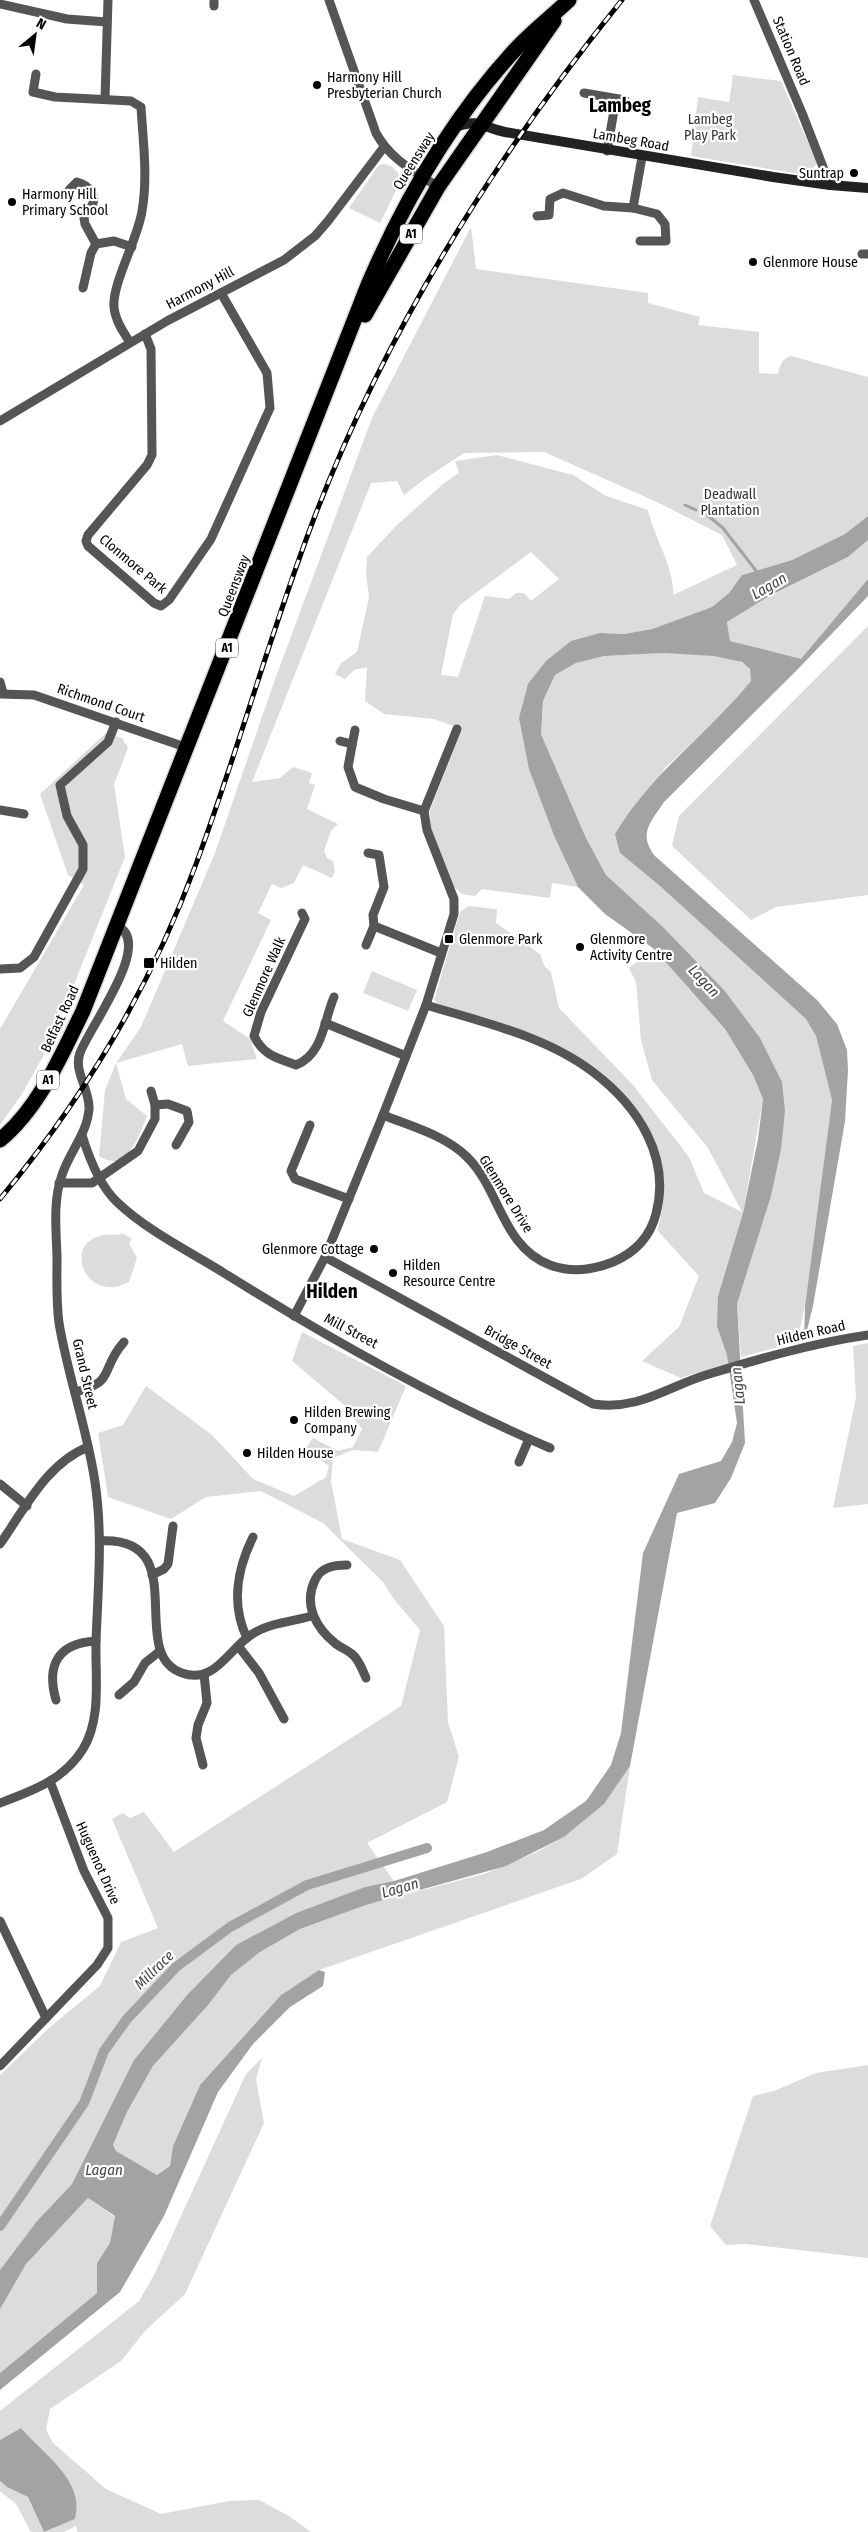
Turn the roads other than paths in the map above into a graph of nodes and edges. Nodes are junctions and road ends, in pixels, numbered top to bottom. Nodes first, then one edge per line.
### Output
1 (108, 0) edge
2 (329, 0) edge
3 (754, 0) edge
4 (568, 1) edge
5 (0, 4) edge
6 (107, 22) junction
7 (36, 74) dead end
8 (584, 93) dead end
9 (105, 99) junction
10 (472, 102) junction
11 (479, 123) junction
12 (455, 127) junction
13 (384, 147) junction
14 (608, 150) junction
15 (642, 157) junction
16 (422, 177) junction
17 (830, 186) junction
18 (438, 187) junction
19 (868, 188) edge
20 (69, 190) dead end
21 (633, 208) junction
22 (537, 216) dead end
23 (640, 241) dead end
24 (96, 244) junction
25 (132, 247) junction
26 (83, 288) dead end
27 (221, 293) junction
28 (145, 334) junction
29 (130, 342) junction
30 (336, 369) junction
31 (0, 421) edge
32 (0, 682) edge
33 (2, 693) edge
34 (116, 722) junction
35 (457, 729) dead end
36 (355, 730) dead end
37 (340, 741) dead end
38 (352, 744) junction
39 (188, 748) junction
40 (0, 810) edge
41 (424, 812) junction
42 (24, 814) dead end
43 (368, 853) dead end
44 (302, 912) dead end
45 (116, 926) junction
46 (374, 926) junction
47 (366, 945) dead end
48 (441, 953) junction
49 (0, 969) edge
50 (334, 996) dead end
51 (426, 1005) junction
52 (326, 1023) junction
53 (406, 1056) junction
54 (152, 1090) dead end
55 (155, 1105) junction
56 (383, 1115) junction
57 (310, 1125) dead end
58 (82, 1135) junction
59 (0, 1140) edge
60 (176, 1145) dead end
61 (100, 1177) junction
62 (59, 1183) junction
63 (348, 1199) junction
64 (325, 1257) junction
65 (294, 1316) junction
66 (868, 1335) edge
67 (124, 1342) dead end
68 (761, 1359) joint
69 (75, 1392) junction
70 (529, 1439) junction
71 (88, 1447) junction
72 (550, 1448) dead end
73 (519, 1462) dead end
74 (0, 1484) edge
75 (27, 1506) junction
76 (174, 1526) dead end
77 (253, 1537) dead end
78 (100, 1541) junction
79 (0, 1544) edge
80 (347, 1565) dead end
81 (152, 1575) junction
82 (312, 1616) junction
83 (248, 1638) junction
84 (96, 1641) junction
85 (239, 1647) junction
86 (160, 1651) junction
87 (204, 1674) junction
88 (366, 1678) dead end
89 (119, 1694) dead end
90 (56, 1700) dead end
91 (284, 1719) dead end
92 (203, 1765) dead end
93 (50, 1781) junction
94 (0, 1803) edge
95 (0, 1921) edge
96 (46, 2018) junction
97 (0, 2066) edge

1 - 6 street
2 - 13 street
3 - 17 street, Station Road
4 - 10 highway, Queensway / A1
4 - 11 highway, Queensway / A1
5 - 6 street
6 - 9 street
7 - 9 street
8 - 14 street
9 - 25 street
10 - 11 main road
10 - 12 highway, Queensway / A1
11 - 12 main road
11 - 14 main road, Lambeg Road
11 - 18 highway, Queensway / A1
12 - 16 highway, Queensway / A1
13 - 16 street
13 - 27 street, Harmony Hill
14 - 15 main road, Lambeg Road
15 - 17 main road, Lambeg Road
15 - 21 street
16 - 18 street
16 - 30 highway, Queensway / A1
17 - 19 main road, Lambeg Road
18 - 30 highway, Queensway / A1
20 - 24 street
21 - 22 street
21 - 23 street
24 - 25 street
24 - 26 street
25 - 29 street
27 - 28 street, Harmony Hill
27 - 28 street, Clonmore Park
28 - 29 street, Harmony Hill
29 - 31 street, Harmony Hill
30 - 39 highway, Queensway / A1
32 - 33 street, Richmond Court
33 - 34 street, Richmond Court
34 - 39 street, Richmond Court
34 - 49 street
35 - 41 street
36 - 38 street
37 - 38 street
38 - 41 street
39 - 45 highway, Queensway / A1
40 - 42 street
41 - 48 street
43 - 46 street
44 - 52 street, Glenmore Walk
45 - 58 street, Grand Street
45 - 59 highway, Belfast Road / A1
46 - 47 street
46 - 48 street
48 - 51 street
50 - 52 street
51 - 53 street
51 - 56 street, Glenmore Drive
52 - 53 street
53 - 56 street
54 - 55 street
55 - 60 street
55 - 61 street
56 - 63 street
57 - 63 street
58 - 61 street, Mill Street
58 - 62 street, Grand Street
61 - 62 street
61 - 65 street, Mill Street
62 - 69 street, Grand Street
63 - 64 street
64 - 65 street
64 - 68 street, Bridge Street
65 - 70 street, Mill Street
66 - 68 street, Hilden Road
67 - 69 street
69 - 71 street, Grand Street
70 - 72 street, Mill Street
70 - 73 street
71 - 75 street
71 - 78 street, Grand Street
74 - 75 street
75 - 79 street
76 - 81 street
77 - 83 street
78 - 81 street
78 - 84 street, Grand Street
80 - 82 street
81 - 86 street
82 - 83 street
82 - 88 street
83 - 85 street
84 - 90 street
84 - 93 street, Grand Street
85 - 87 street
85 - 91 street
86 - 87 street
86 - 89 street
87 - 92 street
93 - 94 street, Grand Street
93 - 96 street, Huguenot Drive
95 - 96 street
96 - 97 street, Huguenot Drive

